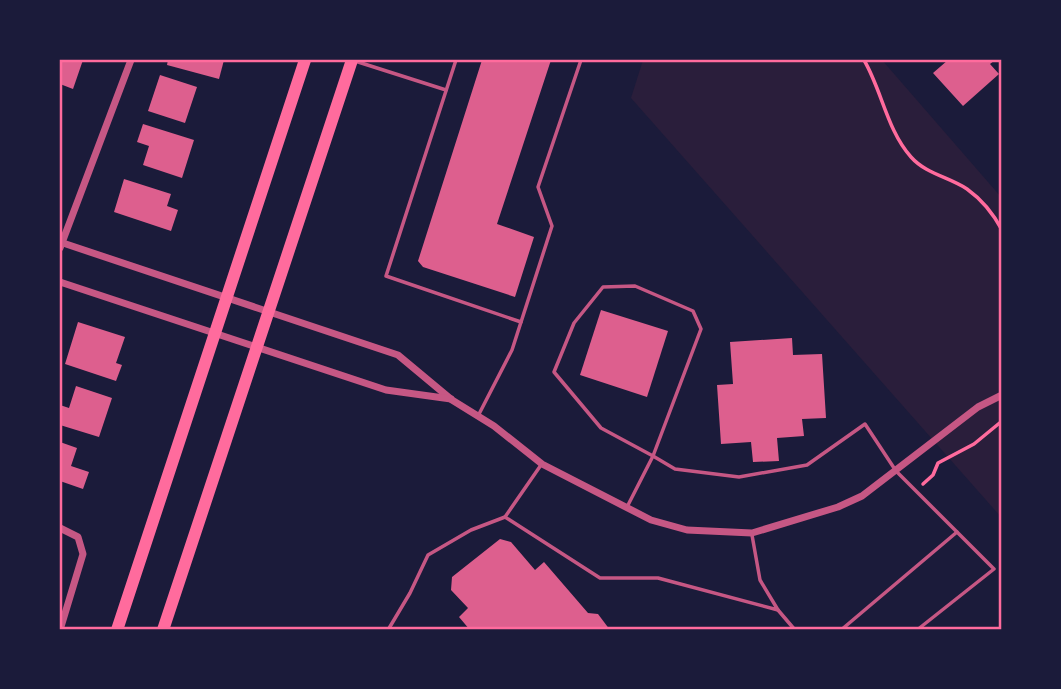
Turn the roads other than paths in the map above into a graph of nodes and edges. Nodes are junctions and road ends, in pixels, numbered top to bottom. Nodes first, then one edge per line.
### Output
1 (131, 60) edge
2 (305, 60) edge
3 (352, 60) edge
4 (456, 60) edge
5 (581, 60) edge
6 (446, 90) junction
7 (60, 244) edge
8 (60, 282) edge
9 (226, 298) junction
10 (268, 312) junction
11 (521, 322) junction
12 (215, 332) junction
13 (256, 348) junction
14 (1002, 395) edge
15 (452, 400) junction
16 (478, 416) junction
17 (653, 456) junction
18 (542, 464) junction
19 (896, 471) junction
20 (626, 509) junction
21 (505, 517) junction
22 (60, 528) edge
23 (957, 532) junction
24 (752, 534) junction
25 (778, 610) junction
26 (60, 629) edge
27 (117, 629) edge
28 (163, 629) edge
29 (388, 629) edge
30 (795, 629) edge
31 (841, 629) edge
32 (916, 629) edge

1 - 7 street
2 - 9 main road
3 - 6 lane
3 - 10 main road
4 - 6 lane
5 - 11 lane
6 - 11 lane
7 - 9 street
8 - 12 street
9 - 10 street
9 - 12 main road
10 - 13 main road
10 - 15 street
11 - 16 lane
12 - 13 street
12 - 27 main road
13 - 15 street
13 - 28 main road
14 - 19 street
15 - 16 street
16 - 18 street
17 - 17 lane
17 - 19 lane
17 - 20 lane
18 - 20 street
18 - 21 lane
19 - 23 lane
19 - 24 street
20 - 24 street
21 - 25 lane
21 - 29 lane
22 - 26 street
23 - 31 lane
23 - 32 lane
24 - 25 lane
25 - 30 lane

